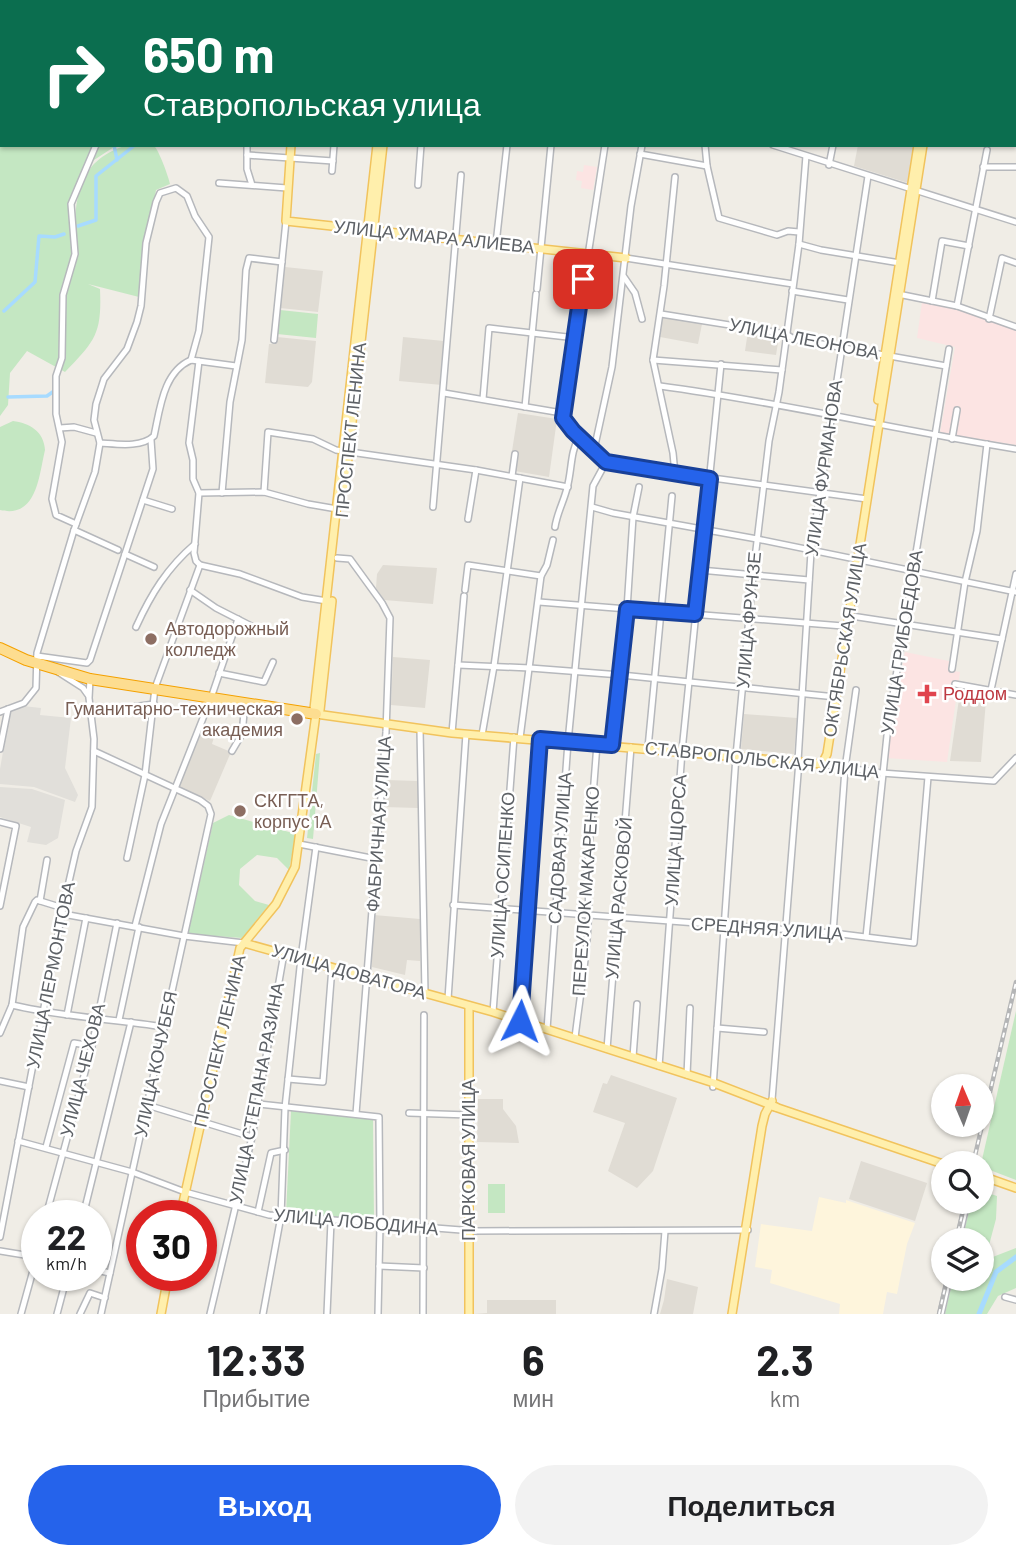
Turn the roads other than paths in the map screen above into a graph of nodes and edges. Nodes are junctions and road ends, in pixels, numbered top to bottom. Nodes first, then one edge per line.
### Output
1 (95, 147) edge
2 (247, 147) edge
3 (291, 147) edge
4 (334, 147) edge
5 (377, 147) edge
6 (383, 147) edge
7 (421, 147) edge
8 (507, 147) edge
9 (551, 147) edge
10 (605, 147) edge
11 (642, 147) edge
12 (705, 147) edge
13 (779, 147) edge
14 (833, 147) edge
15 (921, 147) edge
16 (987, 150) dead end
17 (640, 154) junction
18 (247, 155) junction
19 (806, 156) junction
20 (290, 158) junction
21 (333, 161) junction
22 (829, 165) junction
23 (707, 166) junction
24 (983, 167) junction
25 (1016, 167) edge
26 (332, 171) dead end
27 (461, 175) dead end
28 (868, 176) junction
29 (675, 177) dead end
30 (219, 183) dead end
31 (251, 185) junction
32 (418, 185) dead end
33 (287, 188) junction
34 (913, 190) junction
35 (975, 209) junction
36 (286, 221) junction
37 (1016, 222) edge
38 (370, 229) junction
39 (799, 232) junction
40 (455, 239) junction
41 (496, 244) junction
42 (799, 244) junction
43 (969, 246) junction
44 (540, 248) junction
45 (587, 252) junction
46 (855, 256) junction
47 (626, 258) junction
48 (282, 262) junction
49 (900, 263) junction
50 (1016, 263) edge
51 (666, 264) junction
52 (624, 277) junction
53 (792, 287) junction
54 (898, 294) junction
55 (848, 300) junction
56 (932, 301) junction
57 (957, 306) junction
58 (661, 314) junction
59 (642, 318) dead end
60 (989, 318) junction
61 (1016, 327) edge
62 (532, 332) junction
63 (786, 334) junction
64 (576, 338) junction
65 (274, 340) dead end
66 (841, 346) junction
67 (949, 349) dead end
68 (888, 354) junction
69 (191, 359) junction
70 (653, 360) junction
71 (199, 361) junction
72 (721, 364) junction
73 (947, 364) junction
74 (956, 364) dead end
75 (236, 366) junction
76 (782, 370) junction
77 (660, 386) junction
78 (444, 393) junction
79 (719, 394) junction
80 (483, 399) junction
81 (776, 405) junction
82 (525, 407) junction
83 (957, 410) dead end
84 (832, 414) junction
85 (563, 418) junction
86 (877, 423) junction
87 (60, 428) junction
88 (96, 433) junction
89 (936, 436) junction
90 (579, 437) junction
91 (952, 439) junction
92 (151, 440) junction
93 (100, 443) junction
94 (987, 444) junction
95 (1016, 449) edge
96 (594, 450) junction
97 (346, 451) junction
98 (514, 454) dead end
99 (606, 462) junction
100 (437, 464) junction
101 (476, 470) junction
102 (675, 474) junction
103 (512, 476) junction
104 (520, 478) junction
105 (710, 479) junction
106 (764, 486) junction
107 (568, 487) junction
108 (639, 487) dead end
109 (264, 492) junction
110 (199, 493) junction
111 (222, 493) junction
112 (820, 493) junction
113 (672, 496) dead end
114 (865, 499) junction
115 (143, 500) junction
116 (433, 507) dead end
117 (592, 507) junction
118 (172, 509) dead end
119 (337, 509) junction
120 (633, 517) junction
121 (468, 519) dead end
122 (669, 524) junction
123 (75, 527) junction
124 (555, 527) dead end
125 (705, 531) junction
126 (554, 540) dead end
127 (757, 540) junction
128 (195, 544) junction
129 (118, 550) dead end
130 (811, 552) junction
131 (125, 554) junction
132 (337, 558) junction
133 (855, 560) junction
134 (200, 565) junction
135 (155, 567) dead end
136 (508, 570) junction
137 (700, 570) junction
138 (913, 573) junction
139 (1016, 574) edge
140 (753, 575) junction
141 (541, 576) junction
142 (809, 580) junction
143 (965, 582) junction
144 (190, 590) junction
145 (1014, 592) edge
146 (327, 601) junction
147 (539, 602) junction
148 (582, 605) junction
149 (627, 609) junction
150 (661, 612) junction
151 (695, 614) junction
152 (847, 615) junction
153 (750, 618) junction
154 (238, 619) junction
155 (806, 624) junction
156 (905, 624) junction
157 (843, 626) junction
158 (136, 627) dead end
159 (958, 631) junction
160 (265, 633) dead end
161 (1002, 639) junction
162 (0, 647) edge
163 (36, 661) junction
164 (273, 662) dead end
165 (458, 665) junction
166 (494, 666) junction
167 (530, 667) junction
168 (952, 668) dead end
169 (56, 670) junction
170 (575, 672) junction
171 (219, 673) junction
172 (621, 675) junction
173 (90, 679) junction
174 (655, 679) junction
175 (690, 682) junction
176 (955, 684) dead end
177 (743, 687) junction
178 (155, 688) junction
179 (856, 690) dead end
180 (991, 690) junction
181 (802, 693) junction
182 (1016, 695) edge
183 (834, 697) junction
184 (89, 698) junction
185 (211, 698) junction
186 (245, 703) junction
187 (154, 705) junction
188 (8, 709) junction
189 (0, 712) edge
190 (91, 713) junction
191 (316, 714) junction
192 (386, 724) junction
193 (420, 729) junction
194 (452, 733) junction
195 (466, 734) junction
196 (482, 735) junction
197 (517, 737) junction
198 (540, 739) junction
199 (568, 741) junction
200 (597, 744) junction
201 (612, 745) junction
202 (631, 747) junction
203 (648, 748) junction
204 (0, 749) edge
205 (94, 751) junction
206 (232, 751) dead end
207 (682, 751) junction
208 (736, 756) junction
209 (1016, 758) edge
210 (798, 761) junction
211 (822, 764) junction
212 (845, 769) junction
213 (881, 773) junction
214 (145, 775) junction
215 (928, 777) junction
216 (175, 789) junction
217 (0, 822) edge
218 (299, 844) junction
219 (316, 847) junction
220 (127, 858) dead end
221 (376, 859) junction
222 (47, 860) dead end
223 (0, 862) edge
224 (8, 863) junction
225 (40, 901) junction
226 (453, 905) junction
227 (0, 906) edge
228 (500, 908) junction
229 (527, 909) junction
230 (63, 911) junction
231 (556, 912) junction
232 (588, 915) junction
233 (617, 917) junction
234 (86, 918) junction
235 (670, 922) junction
236 (117, 923) junction
237 (137, 926) junction
238 (724, 926) junction
239 (787, 930) junction
240 (833, 933) junction
241 (184, 936) junction
242 (866, 937) junction
243 (244, 943) junction
244 (285, 953) junction
245 (301, 958) junction
246 (332, 967) junction
247 (368, 977) junction
248 (425, 993) junction
249 (448, 999) junction
250 (637, 1003) dead end
251 (12, 1005) junction
252 (470, 1007) junction
253 (690, 1008) dead end
254 (43, 1012) junction
255 (493, 1012) junction
256 (67, 1015) junction
257 (424, 1015) dead end
258 (98, 1019) junction
259 (119, 1020) junction
260 (520, 1021) junction
261 (131, 1022) junction
262 (472, 1024) dead end
263 (164, 1027) junction
264 (717, 1028) junction
265 (547, 1029) junction
266 (764, 1032) dead end
267 (0, 1034) edge
268 (575, 1038) junction
269 (92, 1046) junction
270 (607, 1049) junction
271 (633, 1058) junction
272 (659, 1066) junction
273 (687, 1075) junction
274 (288, 1079) junction
275 (0, 1081) edge
276 (713, 1085) junction
277 (29, 1087) junction
278 (258, 1104) junction
279 (147, 1105) junction
280 (771, 1105) junction
281 (285, 1108) junction
282 (409, 1112) dead end
283 (424, 1113) junction
284 (356, 1114) junction
285 (469, 1115) junction
286 (201, 1123) junction
287 (253, 1137) junction
288 (18, 1141) junction
289 (46, 1147) junction
290 (285, 1150) junction
291 (63, 1152) junction
292 (931, 1160) edge
293 (96, 1163) junction
294 (132, 1172) junction
295 (994, 1181) edge
296 (1016, 1188) edge
297 (185, 1192) junction
298 (50, 1200) edge
299 (86, 1200) edge
300 (183, 1200) edge
301 (235, 1205) junction
302 (258, 1212) junction
303 (281, 1216) junction
304 (331, 1221) junction
305 (380, 1225) junction
306 (425, 1227) junction
307 (746, 1230) junction
308 (471, 1231) junction
309 (665, 1231) junction
310 (0, 1237) edge
311 (0, 1251) edge
312 (21, 1254) edge
313 (112, 1264) edge
314 (379, 1266) junction
315 (424, 1268) junction
316 (27, 1291) edge
317 (63, 1291) edge
318 (106, 1291) edge
319 (165, 1291) edge
320 (946, 1291) edge
321 (1005, 1297) dead end
322 (105, 1298) junction
323 (1016, 1300) edge
324 (21, 1314) edge
325 (57, 1314) edge
326 (79, 1314) edge
327 (101, 1314) edge
328 (161, 1314) edge
329 (210, 1314) edge
330 (263, 1314) edge
331 (327, 1314) edge
332 (378, 1314) edge
333 (424, 1314) edge
334 (469, 1314) edge
335 (654, 1314) edge
336 (733, 1314) edge
337 (941, 1314) edge

1 - 87 street
2 - 18 street
3 - 20 main road
4 - 21 street
5 - 38 main road, ПРОСПЕКТ ЛЕНИНА
6 - 38 main road, ПРОСПЕКТ ЛЕНИНА
7 - 32 street
8 - 41 street
9 - 44 street
10 - 45 street
11 - 17 street
12 - 23 street
13 - 19 street
14 - 22 street
15 - 34 main road, ОКТЯБРЬСКАЯ УЛИЦА
16 - 24 street
17 - 23 street
17 - 47 street
18 - 20 street
18 - 31 street
19 - 22 street
19 - 39 street, УЛИЦА ФРУНЗЕ
20 - 21 street
20 - 33 main road
21 - 26 street
22 - 28 street
23 - 39 street
24 - 25 street
24 - 35 street
27 - 40 street
28 - 34 street
28 - 46 street, УЛИЦА ФУРМАНОВА
29 - 51 street
30 - 31 street
31 - 33 street
33 - 36 main road
34 - 35 street
34 - 49 main road, ОКТЯБРЬСКАЯ УЛИЦА
34 - 54 main road, ОКТЯБРЬСКАЯ УЛИЦА
35 - 37 street
35 - 43 street
36 - 38 main road, УЛИЦА УМАРА АЛИЕВА
36 - 48 street
38 - 40 main road, УЛИЦА УМАРА АЛИЕВА
38 - 97 main road, ПРОСПЕКТ ЛЕНИНА
39 - 42 street, УЛИЦА ФРУНЗЕ
40 - 41 main road, УЛИЦА УМАРА АЛИЕВА
40 - 78 street
41 - 44 main road, УЛИЦА УМАРА АЛИЕВА
42 - 46 street
42 - 53 street, УЛИЦА ФРУНЗЕ
43 - 56 street
43 - 57 street
44 - 45 main road, УЛИЦА УМАРА АЛИЕВА
44 - 62 street
45 - 47 main road, УЛИЦА УМАРА АЛИЕВА
45 - 64 street
46 - 49 street
46 - 55 street, УЛИЦА ФУРМАНОВА
47 - 51 street, УЛИЦА УМАРА АЛИЕВА
47 - 52 street
48 - 65 street
48 - 75 street
49 - 54 main road, ОКТЯБРЬСКАЯ УЛИЦА
50 - 60 street
51 - 53 street, УЛИЦА УМАРА АЛИЕВА
51 - 58 street
52 - 59 street
52 - 96 street
53 - 55 street, УЛИЦА УМАРА АЛИЕВА
53 - 63 street, УЛИЦА ФРУНЗЕ
54 - 56 street
54 - 68 main road, ОКТЯБРЬСКАЯ УЛИЦА
55 - 66 street, УЛИЦА ФУРМАНОВА
56 - 57 street
57 - 60 street
58 - 63 street, УЛИЦА ЛЕОНОВА
58 - 70 street
60 - 61 street
62 - 64 street
62 - 80 street
62 - 82 street
63 - 66 street, УЛИЦА ЛЕОНОВА
63 - 76 street, УЛИЦА ФРУНЗЕ
64 - 85 street
66 - 68 street, УЛИЦА ЛЕОНОВА
66 - 84 street, УЛИЦА ФУРМАНОВА
67 - 73 street, УЛИЦА ГРИБОЕДОВА
68 - 73 street, УЛИЦА ЛЕОНОВА
68 - 86 main road, ОКТЯБРЬСКАЯ УЛИЦА
69 - 71 street
69 - 88 street
69 - 92 street
70 - 72 street
70 - 77 street
71 - 75 street
71 - 110 street
72 - 76 street
72 - 79 street, УЛИЦА ЩОРСА
73 - 74 street, УЛИЦА ЛЕОНОВА
73 - 89 street, УЛИЦА ГРИБОЕДОВА
75 - 111 street
76 - 81 street, УЛИЦА ФРУНЗЕ
77 - 79 street
77 - 102 street
78 - 80 street
78 - 100 street
79 - 81 street
79 - 105 street, УЛИЦА ЩОРСА
80 - 82 street
81 - 84 street
81 - 106 street, УЛИЦА ФРУНЗЕ
82 - 85 street
83 - 91 street
84 - 86 street
84 - 112 street, УЛИЦА ФУРМАНОВА
85 - 90 street
86 - 89 street
86 - 114 main road, ОКТЯБРЬСКАЯ УЛИЦА
87 - 88 street
87 - 123 street
88 - 93 street
89 - 91 street
89 - 138 street, УЛИЦА ГРИБОЕДОВА
90 - 96 street
90 - 107 street
91 - 94 street
92 - 93 street
92 - 115 street
93 - 123 street
94 - 95 street
94 - 143 street
96 - 99 street
97 - 100 street
97 - 109 street
97 - 119 main road, ПРОСПЕКТ ЛЕНИНА
97 - 132 main road, ПРОСПЕКТ ЛЕНИНА
98 - 103 street
99 - 102 street
99 - 117 street, САДОВАЯ УЛИЦА
100 - 101 street
100 - 116 street
101 - 103 street
101 - 121 street
102 - 105 street
103 - 104 street
104 - 107 street
104 - 136 street
105 - 106 street
105 - 125 street, УЛИЦА ЩОРСА
106 - 112 street
106 - 127 street, УЛИЦА ФРУНЗЕ
107 - 124 street
108 - 120 street
109 - 111 street
109 - 119 street
110 - 111 street
110 - 128 street
112 - 114 street
112 - 130 street, УЛИЦА ФУРМАНОВА
113 - 122 street
114 - 133 main road, ОКТЯБРЬСКАЯ УЛИЦА
115 - 118 street
115 - 131 street
117 - 120 street
117 - 148 street, САДОВАЯ УЛИЦА
119 - 146 main road, ПРОСПЕКТ ЛЕНИНА
120 - 122 street
120 - 149 street
122 - 125 street
122 - 150 street
123 - 129 street
123 - 163 street
125 - 127 street
125 - 137 street, УЛИЦА ЩОРСА
126 - 141 street, УЛИЦА ОСИПЕНКО
127 - 130 street
127 - 140 street, УЛИЦА ФРУНЗЕ
128 - 134 street
128 - 158 street
130 - 133 street
130 - 142 street, УЛИЦА ФУРМАНОВА
131 - 135 street
131 - 163 street
132 - 191 main road, ПРОСПЕКТ ЛЕНИНА
132 - 192 street, ФАБРИЧНАЯ УЛИЦА
133 - 138 street
133 - 152 main road, ОКТЯБРЬСКАЯ УЛИЦА
134 - 144 street
134 - 146 street
136 - 141 street
136 - 165 street
136 - 166 street
137 - 140 street
137 - 151 street, УЛИЦА ЩОРСА
138 - 143 street
138 - 156 street, УЛИЦА ГРИБОЕДОВА
139 - 145 street
140 - 142 street
140 - 153 street, УЛИЦА ФРУНЗЕ
141 - 147 street, УЛИЦА ОСИПЕНКО
142 - 155 street, УЛИЦА ФУРМАНОВА
143 - 145 street
143 - 159 street
144 - 154 street
144 - 178 street
145 - 161 street
146 - 191 main road, ПРОСПЕКТ ЛЕНИНА
147 - 148 street
147 - 167 street, УЛИЦА ОСИПЕНКО
148 - 149 street
148 - 170 street, САДОВАЯ УЛИЦА
149 - 150 street
149 - 172 street
150 - 151 street
150 - 174 street
151 - 153 street
151 - 175 street, УЛИЦА ЩОРСА
152 - 156 street
152 - 157 main road, ОКТЯБРЬСКАЯ УЛИЦА
152 - 183 main road, ОКТЯБРЬСКАЯ УЛИЦА
153 - 155 street
153 - 177 street, УЛИЦА ФРУНЗЕ
154 - 160 street
154 - 171 street
155 - 157 street
155 - 181 street, УЛИЦА ФУРМАНОВА
156 - 159 street
156 - 213 street, УЛИЦА ГРИБОЕДОВА
157 - 183 main road, ОКТЯБРЬСКАЯ УЛИЦА
159 - 161 street
159 - 168 street
161 - 180 street
162 - 163 highway, СТАВРОПОЛЬСКАЯ УЛИЦА
163 - 169 highway, СТАВРОПОЛЬСКАЯ УЛИЦА
163 - 188 street
164 - 171 street
165 - 166 street
165 - 194 street
166 - 167 street
166 - 196 street
167 - 170 street
167 - 197 street, УЛИЦА ОСИПЕНКО
169 - 173 highway, СТАВРОПОЛЬСКАЯ УЛИЦА
169 - 184 street
170 - 172 street
170 - 199 street, САДОВАЯ УЛИЦА
171 - 185 street
172 - 174 street
172 - 201 street
173 - 178 highway, СТАВРОПОЛЬСКАЯ УЛИЦА
173 - 184 street, УЛИЦА ЛЕРМОНТОВА
174 - 175 street
174 - 203 street
175 - 177 street
175 - 207 street, УЛИЦА ЩОРСА
176 - 180 street
177 - 181 street
177 - 208 street, УЛИЦА ФРУНЗЕ
178 - 185 highway, СТАВРОПОЛЬСКАЯ УЛИЦА
178 - 187 street
179 - 212 street
180 - 182 street
181 - 183 street
181 - 210 street, УЛИЦА ФУРМАНОВА
183 - 211 main road, ОКТЯБРЬСКАЯ УЛИЦА
184 - 190 street, УЛИЦА ЛЕРМОНТОВА
185 - 186 highway, СТАВРОПОЛЬСКАЯ УЛИЦА
185 - 216 street
186 - 191 highway, СТАВРОПОЛЬСКАЯ УЛИЦА
186 - 206 street
187 - 190 street
187 - 214 street
188 - 189 street
188 - 204 street
190 - 205 street, УЛИЦА ЛЕРМОНТОВА
191 - 192 main road, СТАВРОПОЛЬСКАЯ УЛИЦА
191 - 218 main road, ПРОСПЕКТ ЛЕНИНА
192 - 193 main road, СТАВРОПОЛЬСКАЯ УЛИЦА
192 - 221 street, ФАБРИЧНАЯ УЛИЦА
193 - 194 main road, СТАВРОПОЛЬСКАЯ УЛИЦА
193 - 248 street
194 - 195 main road, СТАВРОПОЛЬСКАЯ УЛИЦА
195 - 196 main road, СТАВРОПОЛЬСКАЯ УЛИЦА
195 - 226 street
196 - 197 main road, СТАВРОПОЛЬСКАЯ УЛИЦА
197 - 198 main road, СТАВРОПОЛЬСКАЯ УЛИЦА
197 - 228 street, УЛИЦА ОСИПЕНКО
198 - 199 main road, СТАВРОПОЛЬСКАЯ УЛИЦА
198 - 229 street
199 - 200 main road, СТАВРОПОЛЬСКАЯ УЛИЦА
199 - 231 street, САДОВАЯ УЛИЦА
200 - 201 main road, СТАВРОПОЛЬСКАЯ УЛИЦА
200 - 232 street, ПЕРЕУЛОК МАКАРЕНКО
201 - 202 main road, СТАВРОПОЛЬСКАЯ УЛИЦА
202 - 203 main road, СТАВРОПОЛЬСКАЯ УЛИЦА
202 - 233 street, УЛИЦА РАСКОВОЙ
203 - 207 main road, СТАВРОПОЛЬСКАЯ УЛИЦА
205 - 214 street
205 - 230 street, УЛИЦА ЛЕРМОНТОВА
207 - 208 main road, СТАВРОПОЛЬСКАЯ УЛИЦА
207 - 235 street, УЛИЦА ЩОРСА
208 - 210 main road, СТАВРОПОЛЬСКАЯ УЛИЦА
208 - 238 street, УЛИЦА ФРУНЗЕ
209 - 215 street, СТАВРОПОЛЬСКАЯ УЛИЦА
210 - 211 main road, СТАВРОПОЛЬСКАЯ УЛИЦА
210 - 239 street, УЛИЦА ФУРМАНОВА
211 - 212 street, СТАВРОПОЛЬСКАЯ УЛИЦА
212 - 213 street, СТАВРОПОЛЬСКАЯ УЛИЦА
212 - 240 street
213 - 215 street, СТАВРОПОЛЬСКАЯ УЛИЦА
213 - 242 street, УЛИЦА ГРИБОЕДОВА
214 - 216 street
214 - 220 street
215 - 242 street, СРЕДНЯЯ УЛИЦА
216 - 237 street
216 - 241 street, УЛИЦА КОЧУБЕЯ
217 - 224 street
218 - 219 street
218 - 243 main road, ПРОСПЕКТ ЛЕНИНА
219 - 221 street
219 - 245 street
221 - 247 street, ФАБРИЧНАЯ УЛИЦА
222 - 225 street
223 - 224 street
224 - 227 street
225 - 230 street, УЛИЦА ДОВАТОРА
225 - 251 street
226 - 228 street, СРЕДНЯЯ УЛИЦА
226 - 249 street
228 - 229 street, СРЕДНЯЯ УЛИЦА
228 - 255 street, УЛИЦА ОСИПЕНКО
229 - 231 street, СРЕДНЯЯ УЛИЦА
229 - 260 street
230 - 234 street, УЛИЦА ДОВАТОРА
230 - 254 street, УЛИЦА ЛЕРМОНТОВА
231 - 232 street, СРЕДНЯЯ УЛИЦА
231 - 265 street, САДОВАЯ УЛИЦА
232 - 233 street, СРЕДНЯЯ УЛИЦА
232 - 268 street, ПЕРЕУЛОК МАКАРЕНКО
233 - 235 street, СРЕДНЯЯ УЛИЦА
233 - 270 street, УЛИЦА РАСКОВОЙ
234 - 236 street, УЛИЦА ДОВАТОРА
234 - 256 street
235 - 238 street, СРЕДНЯЯ УЛИЦА
235 - 272 street, УЛИЦА ЩОРСА
236 - 237 street, УЛИЦА ДОВАТОРА
236 - 258 street, УЛИЦА ЧЕХОВА
237 - 241 street, УЛИЦА ДОВАТОРА
237 - 259 street
238 - 239 street, СРЕДНЯЯ УЛИЦА
238 - 264 street, УЛИЦА ФРУНЗЕ
239 - 240 street, СРЕДНЯЯ УЛИЦА
239 - 280 street, УЛИЦА ФУРМАНОВА
240 - 242 street, СРЕДНЯЯ УЛИЦА
241 - 243 street, УЛИЦА ДОВАТОРА
241 - 263 street, УЛИЦА КОЧУБЕЯ
243 - 244 main road, УЛИЦА ДОВАТОРА
243 - 286 main road, ПРОСПЕКТ ЛЕНИНА
244 - 245 main road, УЛИЦА ДОВАТОРА
244 - 278 street, УЛИЦА СТЕПАНА РАЗИНА
245 - 246 main road, УЛИЦА ДОВАТОРА
245 - 274 street
246 - 247 main road, УЛИЦА ДОВАТОРА
246 - 274 street
247 - 248 main road, УЛИЦА ДОВАТОРА
247 - 284 street, ФАБРИЧНАЯ УЛИЦА
248 - 249 main road, УЛИЦА ДОВАТОРА
249 - 252 main road, УЛИЦА ДОВАТОРА
250 - 271 street
251 - 254 street
251 - 267 street
252 - 255 main road, УЛИЦА ДОВАТОРА
252 - 262 street
252 - 276 main road, УЛИЦА ДОВАТОРА
252 - 285 main road, ПАРКОВАЯ УЛИЦА
253 - 273 street
254 - 256 street
254 - 277 street, УЛИЦА ЛЕРМОНТОВА
255 - 260 main road, УЛИЦА ДОВАТОРА
256 - 258 street
257 - 283 street
258 - 259 street
258 - 269 street, УЛИЦА ЧЕХОВА
259 - 261 street
260 - 265 main road, УЛИЦА ДОВАТОРА
261 - 263 street
261 - 293 street
263 - 279 street, УЛИЦА КОЧУБЕЯ
264 - 266 street
264 - 276 street, УЛИЦА ФРУНЗЕ
265 - 268 main road, УЛИЦА ДОВАТОРА
268 - 270 main road, УЛИЦА ДОВАТОРА
269 - 289 street
269 - 291 street, УЛИЦА ЧЕХОВА
270 - 271 main road, УЛИЦА ДОВАТОРА
271 - 272 main road, УЛИЦА ДОВАТОРА
272 - 273 main road, УЛИЦА ДОВАТОРА
273 - 276 main road, УЛИЦА ДОВАТОРА
274 - 281 street
275 - 277 street
276 - 280 main road, УЛИЦА ДОВАТОРА
277 - 288 street, УЛИЦА ЛЕРМОНТОВА
278 - 281 street
278 - 287 street, УЛИЦА СТЕПАНА РАЗИНА
279 - 286 street
279 - 294 street, УЛИЦА КОЧУБЕЯ
280 - 292 main road, УЛИЦА ДОВАТОРА
280 - 307 main road
281 - 284 street
281 - 290 street
282 - 283 street
283 - 285 street
283 - 306 street
284 - 305 street
285 - 308 main road, ПАРКОВАЯ УЛИЦА
286 - 287 street
286 - 297 main road, ПРОСПЕКТ ЛЕНИНА
287 - 301 street, УЛИЦА СТЕПАНА РАЗИНА
288 - 289 street, УЛИЦА ЛОБОДИНА
288 - 310 street, УЛИЦА ЛЕРМОНТОВА
289 - 291 street, УЛИЦА ЛОБОДИНА
290 - 302 street
290 - 303 street
291 - 293 street, УЛИЦА ЛОБОДИНА
291 - 298 street, УЛИЦА ЧЕХОВА
293 - 294 street, УЛИЦА ЛОБОДИНА
293 - 299 street
294 - 297 street, УЛИЦА ЛОБОДИНА
294 - 313 street, УЛИЦА КОЧУБЕЯ
295 - 296 main road
297 - 300 main road, ПРОСПЕКТ ЛЕНИНА
297 - 301 street, УЛИЦА ЛОБОДИНА
301 - 302 street, УЛИЦА ЛОБОДИНА
301 - 329 street, УЛИЦА СТЕПАНА РАЗИНА
302 - 303 street, УЛИЦА ЛОБОДИНА
303 - 304 street, УЛИЦА ЛОБОДИНА
303 - 330 street
304 - 305 street, УЛИЦА ЛОБОДИНА
304 - 331 street
305 - 306 street, УЛИЦА ЛОБОДИНА
305 - 314 street
306 - 308 street, УЛИЦА ЛОБОДИНА
306 - 315 street
307 - 309 street, УЛИЦА ЛОБОДИНА
307 - 336 main road
308 - 309 street, УЛИЦА ЛОБОДИНА
308 - 334 main road, ПАРКОВАЯ УЛИЦА
309 - 335 street
311 - 312 street
314 - 315 street
314 - 332 street
315 - 333 street
316 - 324 street
317 - 325 street
318 - 322 street, УЛИЦА КОЧУБЕЯ
319 - 328 main road
320 - 337 street
321 - 323 street
322 - 326 street
322 - 327 street, УЛИЦА КОЧУБЕЯ

